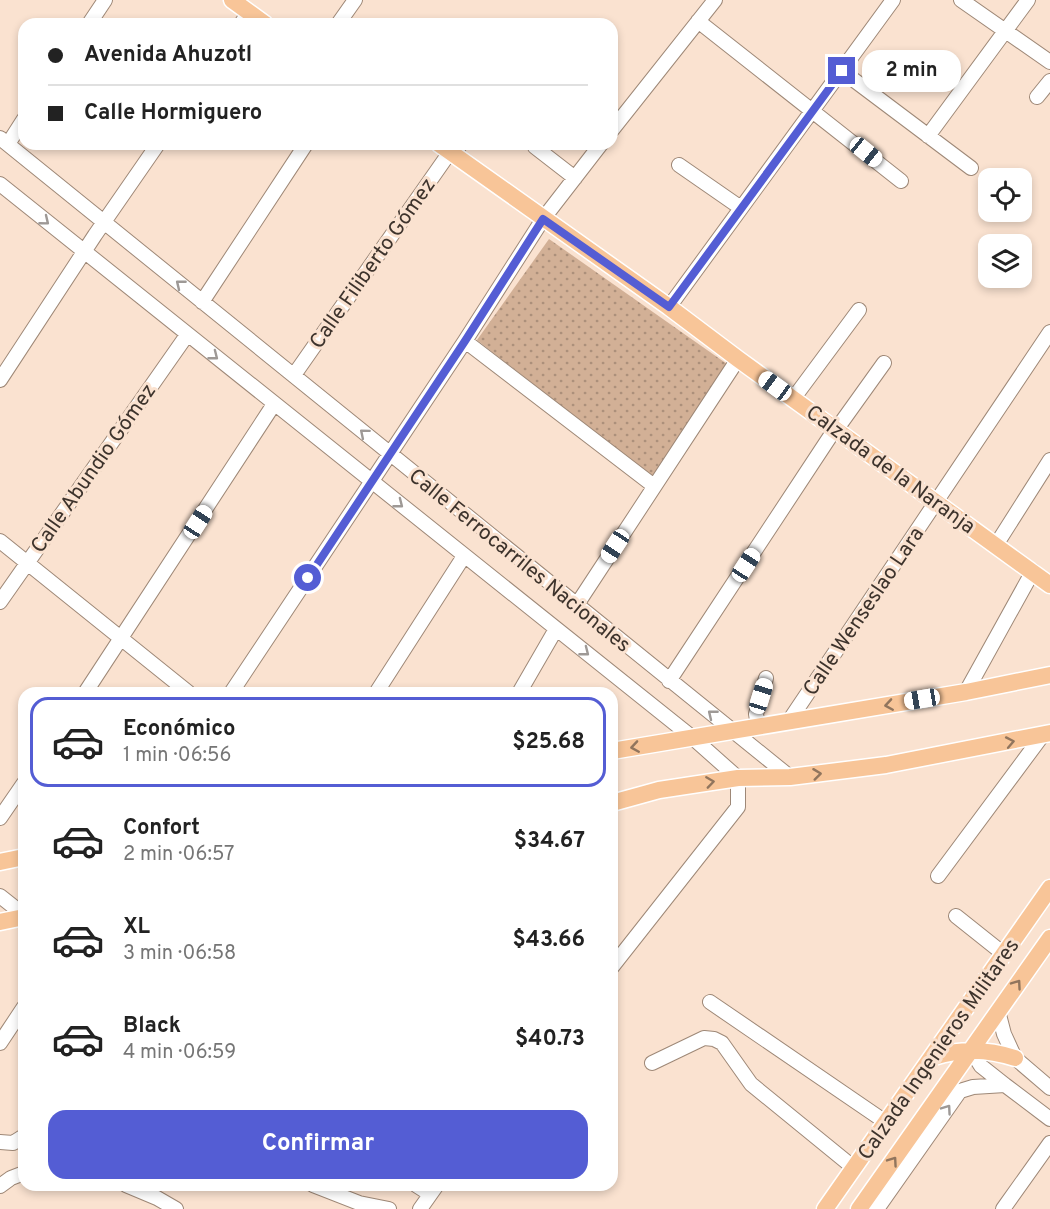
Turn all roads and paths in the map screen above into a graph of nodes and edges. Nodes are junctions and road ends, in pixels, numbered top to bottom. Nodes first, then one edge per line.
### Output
1 (105, 0) edge
2 (231, 0) edge
3 (356, 0) edge
4 (715, 0) edge
5 (893, 0) edge
6 (961, 0) edge
7 (1028, 0) edge
8 (93, 18) edge
9 (245, 18) edge
10 (342, 18) edge
11 (698, 21) junction
12 (1004, 30) junction
13 (1050, 62) edge
14 (842, 71) junction
15 (1050, 81) edge
16 (1037, 97) dead end
17 (813, 110) junction
18 (618, 122) edge
19 (18, 126) edge
20 (928, 136) junction
21 (4, 141) edge
22 (154, 150) edge
23 (302, 150) edge
24 (450, 150) edge
25 (454, 150) edge
26 (539, 150) edge
27 (596, 150) edge
28 (679, 165) dead end
29 (971, 168) dead end
30 (574, 178) junction
31 (901, 181) dead end
32 (0, 184) edge
33 (741, 208) junction
34 (543, 219) junction
35 (105, 222) junction
36 (84, 252) junction
37 (202, 302) junction
38 (669, 307) junction
39 (859, 310) dead end
40 (1050, 332) edge
41 (187, 335) junction
42 (465, 341) junction
43 (738, 359) junction
44 (884, 363) dead end
45 (294, 375) junction
46 (0, 380) edge
47 (793, 399) junction
48 (274, 404) junction
49 (836, 429) junction
50 (390, 454) junction
51 (1050, 460) edge
52 (371, 482) junction
53 (654, 486) junction
54 (937, 502) junction
55 (0, 541) edge
56 (996, 545) junction
57 (464, 556) junction
58 (27, 562) junction
59 (1033, 571) junction
60 (1050, 585) edge
61 (0, 602) edge
62 (576, 606) junction
63 (556, 629) junction
64 (122, 640) junction
65 (1050, 675) edge
66 (766, 678) dead end
67 (669, 681) junction
68 (90, 687) edge
69 (181, 687) edge
70 (235, 687) edge
71 (380, 687) edge
72 (522, 687) edge
73 (966, 692) junction
74 (789, 721) junction
75 (758, 726) junction
76 (732, 730) junction
77 (1046, 734) edge
78 (693, 738) junction
79 (618, 750) edge
80 (790, 777) junction
81 (738, 778) junction
82 (18, 792) edge
83 (618, 801) edge
84 (0, 818) edge
85 (18, 858) edge
86 (0, 862) edge
87 (938, 876) dead end
88 (1050, 888) edge
89 (0, 896) edge
90 (18, 911) edge
91 (956, 916) dead end
92 (18, 918) edge
93 (0, 922) edge
94 (1050, 938) edge
95 (1005, 955) junction
96 (618, 959) edge
97 (710, 1002) dead end
98 (998, 1011) junction
99 (18, 1016) edge
100 (0, 1043) edge
101 (971, 1050) junction
102 (934, 1057) junction
103 (1015, 1058) junction
104 (652, 1063) dead end
105 (1005, 1085) junction
106 (1050, 1088) edge
107 (1050, 1119) edge
108 (887, 1123) junction
109 (18, 1140) edge
110 (0, 1142) edge
111 (1050, 1143) edge
112 (854, 1168) junction
113 (140, 1191) edge
114 (328, 1191) edge
115 (433, 1191) edge
116 (176, 1209) edge
117 (389, 1209) edge
118 (420, 1209) edge
119 (825, 1209) edge
120 (860, 1209) edge
121 (877, 1209) edge
122 (1003, 1209) edge

1 - 8 street
2 - 9 main road
3 - 10 street
4 - 11 street
5 - 14 street
6 - 12 street
7 - 12 street
11 - 17 street
11 - 18 street
12 - 13 street
12 - 20 street
14 - 17 street
14 - 20 street
15 - 16 street
17 - 31 street
17 - 33 street
19 - 21 street
20 - 29 street
21 - 35 street, Calle Ferrocarriles Nacionales
22 - 35 street
23 - 37 street
24 - 45 street, Calle Filiberto Gómez
25 - 34 main road, Calzada de la Naranja
26 - 30 street
27 - 30 street
28 - 33 street
30 - 34 street
32 -> 36 street, Calle Ferrocarriles Nacionales
33 - 38 street
34 - 38 main road, Calzada de la Naranja
34 - 42 street
35 - 36 street
37 -> 35 street, Calle Ferrocarriles Nacionales
36 - 41 street, Calle Ferrocarriles Nacionales
36 - 46 street
37 - 45 street, Calle Ferrocarriles Nacionales
38 - 43 main road, Calzada de la Naranja
39 - 47 street
40 - 54 street, Calle Wenseslao Lara
41 -> 48 street, Calle Ferrocarriles Nacionales
41 - 58 street, Calle Abundio Gómez
42 - 50 street
42 - 53 street
43 - 47 main road, Calzada de la Naranja
43 - 53 street
44 - 49 street
50 -> 45 street, Calle Ferrocarriles Nacionales
47 - 49 main road, Calzada de la Naranja
48 - 52 street, Calle Ferrocarriles Nacionales
48 - 64 street
49 - 54 main road, Calzada de la Naranja
49 - 67 street
50 - 52 street
50 - 62 street, Calle Ferrocarriles Nacionales
51 - 56 street
52 -> 57 street, Calle Ferrocarriles Nacionales
52 - 70 street
53 - 62 street
54 - 56 main road, Calzada de la Naranja
54 - 74 street, Calle Wenseslao Lara
55 - 58 street
56 - 59 main road, Calzada de la Naranja
57 - 63 street, Calle Ferrocarriles Nacionales
57 - 71 street
58 - 61 street, Calle Abundio Gómez
58 - 64 street
59 - 60 main road, Calzada de la Naranja
59 - 73 street
62 - 67 street, Calle Ferrocarriles Nacionales
63 - 72 street
63 -> 78 street, Calle Ferrocarriles Nacionales
64 - 68 street
64 - 69 street
65 - 73 main road
66 - 75 street
76 -> 67 street, Calle Ferrocarriles Nacionales
73 -> 74 main road
74 - 75 main road
75 - 76 main road
76 - 78 main road
76 - 80 street, Calle Ferrocarriles Nacionales
80 -> 77 main road
77 - 87 street
78 -> 79 main road
78 - 81 street, Calle Ferrocarriles Nacionales
80 - 81 main road
83 -> 81 main road
81 - 96 street
82 - 84 street
85 - 86 main road
88 - 95 main road, Calzada Ingenieros Militares
89 - 90 street
91 - 95 street
92 - 93 main road
98 -> 94 main road, Calzada Ingenieros Militares
95 - 102 main road, Calzada Ingenieros Militares
97 - 108 street
98 - 101 main road, Calzada Ingenieros Militares
98 - 103 street
99 - 100 street
101 - 102 main road
101 - 103 main road
101 - 105 street
120 -> 101 main road, Calzada Ingenieros Militares
102 - 108 main road, Calzada Ingenieros Militares
103 - 106 street
104 - 112 street
105 - 107 street
121 -> 105 street
108 - 112 main road, Calzada Ingenieros Militares
109 - 110 street
111 - 122 street
112 - 119 main road, Calzada Ingenieros Militares
113 - 116 street
114 - 117 street
115 - 118 street

